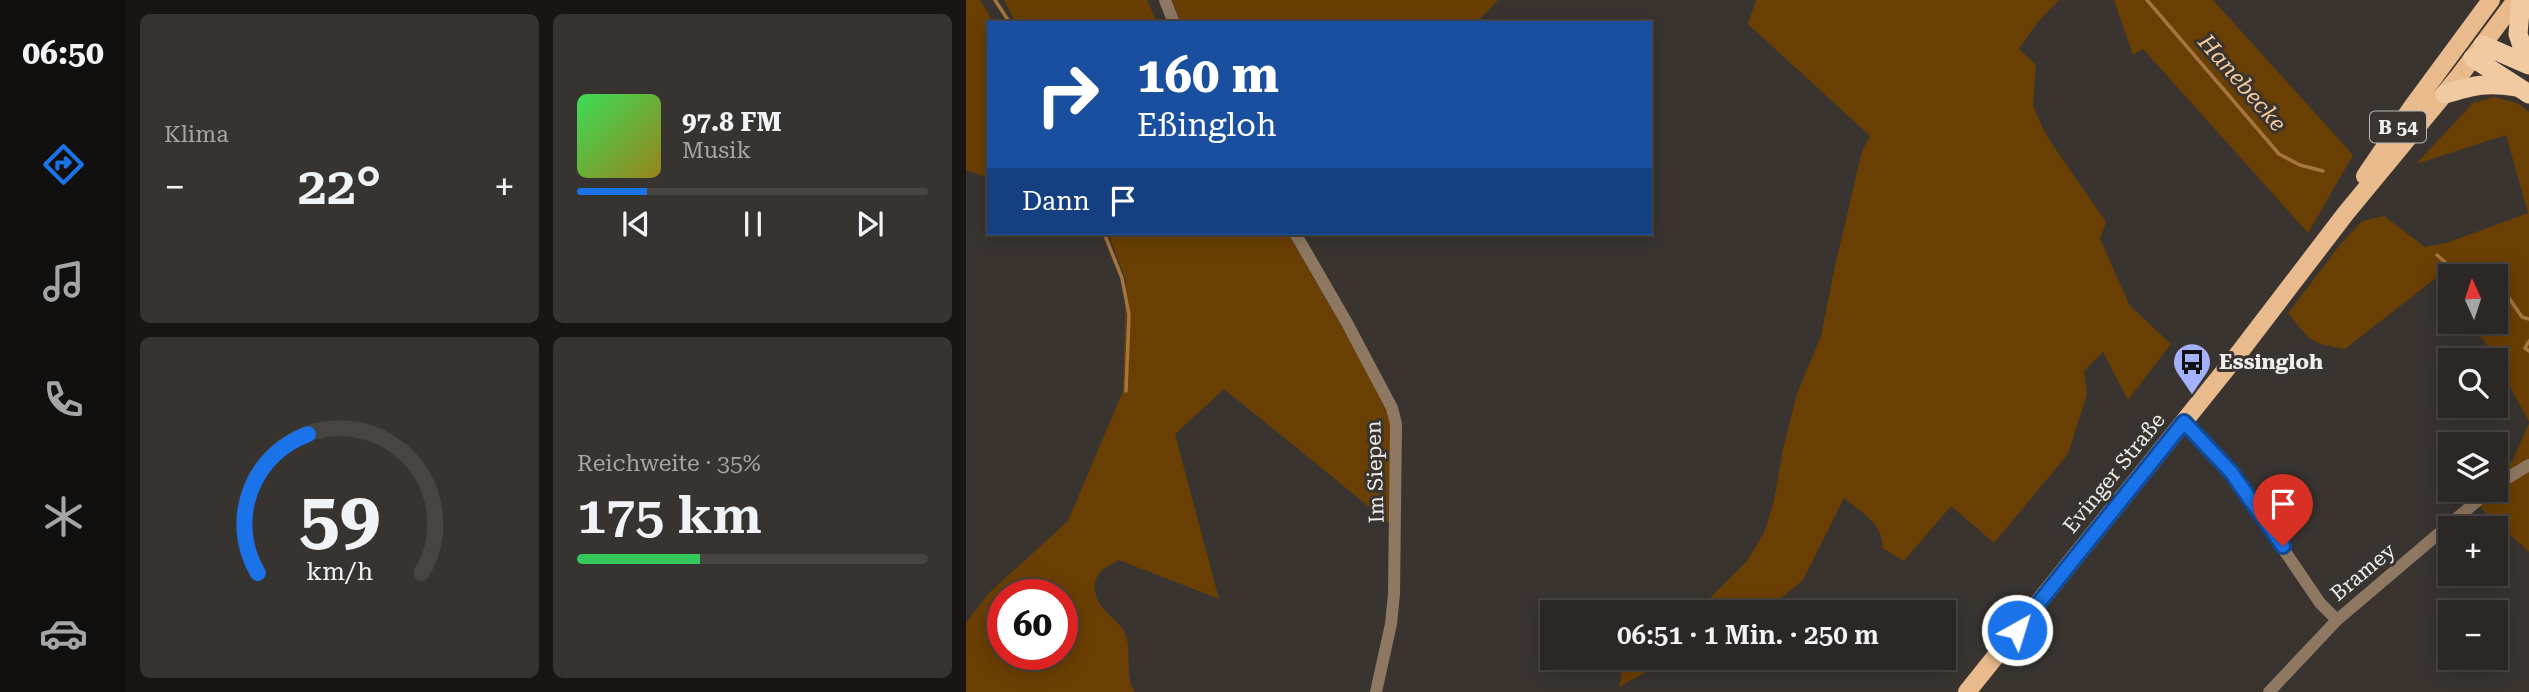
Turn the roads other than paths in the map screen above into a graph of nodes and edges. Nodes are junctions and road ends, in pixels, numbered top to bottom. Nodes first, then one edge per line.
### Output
1 (1165, 0) edge
2 (2491, 0) edge
3 (2519, 0) edge
4 (1173, 21) edge
5 (2471, 43) junction
6 (2528, 65) edge
7 (2523, 90) edge
8 (2445, 94) junction
9 (2346, 214) junction
10 (1296, 235) edge
11 (2184, 422) junction
12 (2529, 466) edge
13 (2508, 478) edge
14 (2476, 502) edge
15 (2337, 620) junction
16 (1377, 692) edge
17 (1967, 692) edge
18 (2269, 692) edge

1 - 4 street
2 - 5 main road, B 54
3 - 5 main road, B 54
3 - 6 highway
5 - 6 highway
5 - 7 highway
5 - 8 main road, B 54
5 - 9 main road, B 54
7 - 8 highway
8 - 9 main road, B 54
9 - 11 main road, Evinger Straße / B 54
10 - 16 street, Im Siepen
11 - 15 street
11 - 17 main road, Evinger Straße / B 54
12 - 13 street
14 - 15 street, Bramey
15 - 18 street, Bramey

